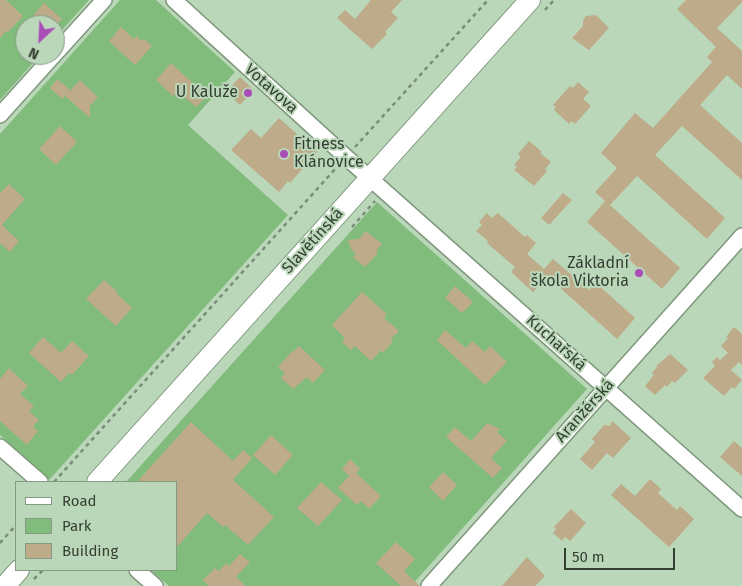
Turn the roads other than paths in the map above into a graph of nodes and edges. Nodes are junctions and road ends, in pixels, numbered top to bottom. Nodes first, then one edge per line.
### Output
1 (104, 0) edge
2 (174, 0) edge
3 (530, 0) edge
4 (65, 42) edge
5 (44, 65) edge
6 (0, 115) edge
7 (370, 177) junction
8 (742, 236) edge
9 (606, 388) junction
10 (0, 447) edge
11 (39, 481) edge
12 (98, 481) edge
13 (742, 509) edge
14 (19, 571) edge
15 (138, 571) edge
16 (5, 586) edge
17 (155, 586) edge
18 (429, 586) edge

1 - 4 street
2 - 7 street, Votavova
3 - 7 street, Slavětínská
5 - 6 street
7 - 9 street, Kuchařská
7 - 12 street, Slavětínská
8 - 9 street, Aranžérská
9 - 13 street, Kuchařská
9 - 18 street, Aranžérská
10 - 11 street
14 - 16 street
15 - 17 street

